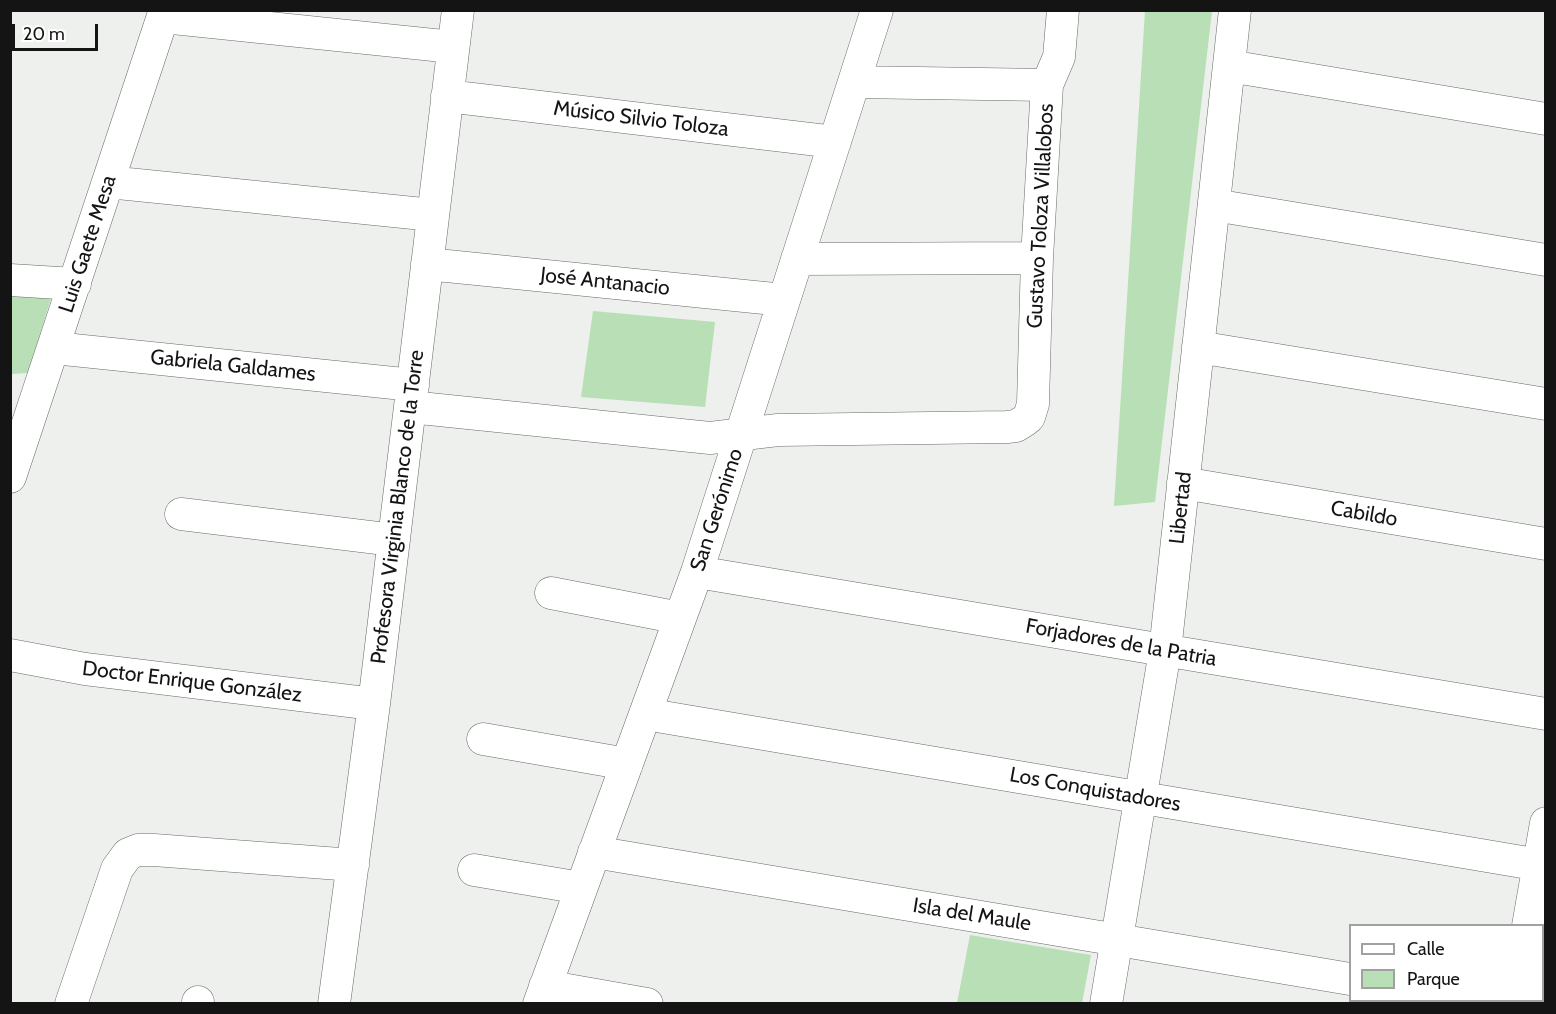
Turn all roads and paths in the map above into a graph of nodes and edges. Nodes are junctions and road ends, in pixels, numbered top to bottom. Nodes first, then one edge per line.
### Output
1 (458, 10) edge
2 (877, 10) edge
3 (1064, 10) edge
4 (1235, 10) edge
5 (164, 14) edge
6 (453, 47) junction
7 (1229, 66) junction
8 (854, 82) junction
9 (1047, 85) junction
10 (447, 96) junction
11 (1545, 119) edge
12 (835, 141) junction
13 (108, 182) junction
14 (1214, 205) junction
15 (433, 215) junction
16 (1037, 258) junction
17 (797, 259) junction
18 (1545, 260) edge
19 (427, 264) junction
20 (10, 280) edge
21 (75, 284) junction
22 (784, 300) junction
23 (1198, 346) junction
24 (54, 348) junction
25 (411, 396) junction
26 (1545, 404) edge
27 (1024, 421) joint
28 (741, 435) junction
29 (10, 477) edge
30 (1183, 483) junction
31 (181, 514) dead end
32 (394, 540) junction
33 (1545, 544) edge
34 (697, 572) junction
35 (551, 593) dead end
36 (680, 618) junction
37 (1165, 651) junction
38 (10, 655) edge
39 (374, 704) junction
40 (645, 714) junction
41 (1545, 714) edge
42 (483, 739) dead end
43 (627, 764) junction
44 (1141, 797) junction
45 (1545, 823) edge
46 (594, 852) junction
47 (352, 865) junction
48 (1542, 865) edge
49 (474, 870) dead end
50 (581, 888) junction
51 (1528, 924) edge
52 (1117, 939) junction
53 (1349, 979) edge
54 (542, 994) edge
55 (72, 1004) edge
56 (334, 1004) edge
57 (646, 1004) edge
58 (1106, 1004) edge

1 - 6 street, Profesora Virginia Blanco de la Torre
2 - 8 street, San Gerónimo
3 - 9 street, Gustavo Toloza Villalobos
4 - 7 street, Libertad
5 - 6 street
5 - 13 street, Luis Gaete Mesa
6 - 10 street, Profesora Virginia Blanco de la Torre
7 - 11 street
7 - 14 street, Libertad
8 - 9 street
8 - 12 street, San Gerónimo
9 - 16 street, Gustavo Toloza Villalobos
10 - 12 street, Músico Silvio Toloza
10 - 15 street, Profesora Virginia Blanco de la Torre
12 - 17 street, San Gerónimo
13 - 15 street
13 - 21 street, Luis Gaete Mesa
14 - 18 street
14 - 23 street, Libertad
15 - 19 street, Profesora Virginia Blanco de la Torre
16 - 17 street
16 - 27 street, Gustavo Toloza Villalobos
17 - 22 street, San Gerónimo
19 - 22 street, José Antanacio
19 - 25 street, Profesora Virginia Blanco de la Torre
20 - 21 street
21 - 24 street, Luis Gaete Mesa
22 - 28 street, San Gerónimo
23 - 26 street
23 - 30 street, Libertad
24 - 25 street, Gabriela Galdames
24 - 29 street, Luis Gaete Mesa
25 - 28 street, Gabriela Galdames
25 - 32 street, Profesora Virginia Blanco de la Torre
27 - 28 street, Gabriela Galdames
28 - 34 street, San Gerónimo
30 - 33 street, Cabildo
30 - 37 street, Libertad
31 - 32 street
32 - 39 street, Profesora Virginia Blanco de la Torre
34 - 36 street, San Gerónimo
34 - 37 street, Forjadores de la Patria
35 - 36 street
36 - 40 street, San Gerónimo
37 - 41 street, Forjadores de la Patria
37 - 44 street, Libertad
38 - 39 street, Doctor Enrique González
39 - 47 street, Profesora Virginia Blanco de la Torre
40 - 43 street, San Gerónimo
40 - 44 street, Los Conquistadores
42 - 43 street
43 - 46 street, San Gerónimo
44 - 48 street, Los Conquistadores
44 - 52 street, Libertad
45 - 48 street
46 - 50 street, San Gerónimo
46 - 52 street, Isla del Maule
47 - 55 street
47 - 56 street, Profesora Virginia Blanco de la Torre
48 - 51 street
49 - 50 street
50 - 54 street, San Gerónimo
52 - 53 street, Isla del Maule
52 - 58 street, Libertad
54 - 57 street

